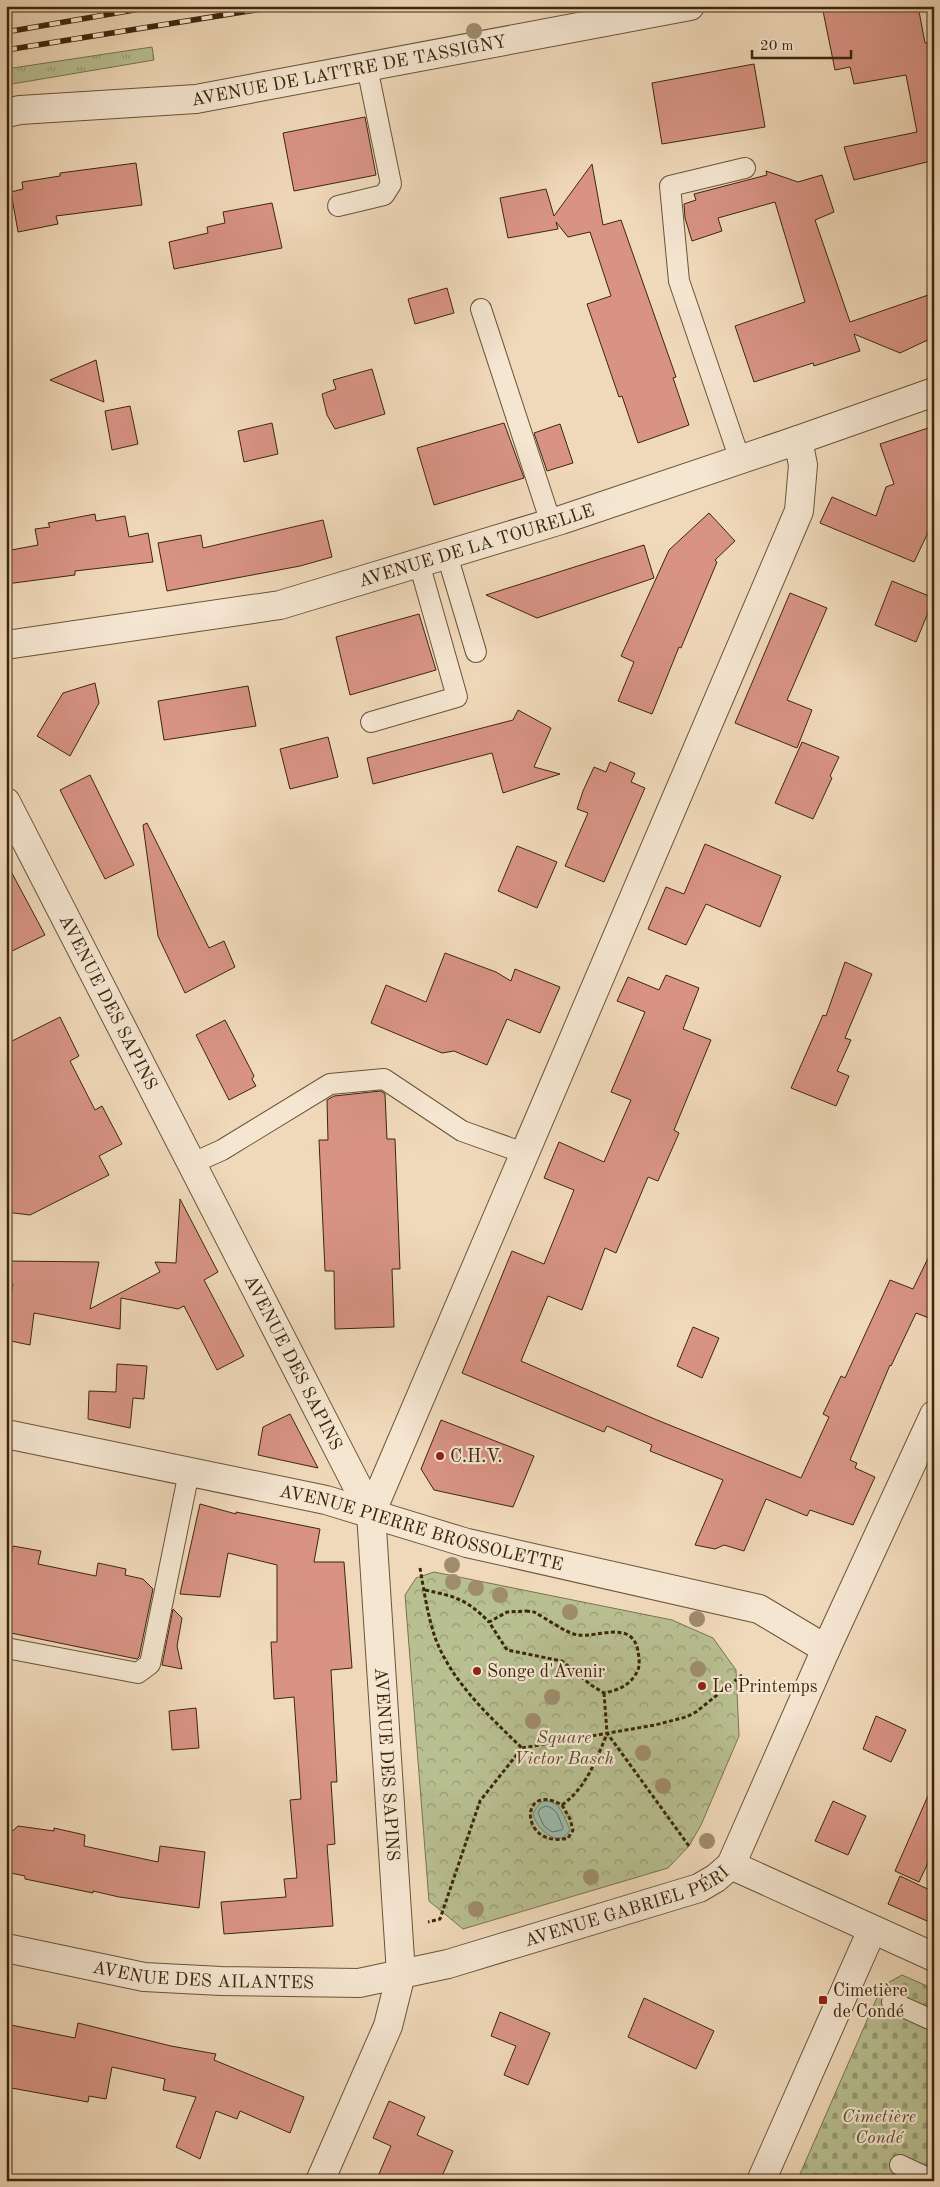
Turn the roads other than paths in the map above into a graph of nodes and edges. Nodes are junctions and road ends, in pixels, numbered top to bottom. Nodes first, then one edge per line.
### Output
1 (690, 6) edge
2 (367, 67) junction
3 (6, 113) edge
4 (745, 168) dead end
5 (338, 206) dead end
6 (481, 309) dead end
7 (934, 392) edge
8 (798, 440) junction
9 (740, 460) junction
10 (551, 523) junction
11 (447, 555) junction
12 (419, 563) junction
13 (6, 645) edge
14 (476, 652) dead end
15 (371, 722) dead end
16 (6, 802) edge
17 (524, 1153) junction
18 (193, 1163) junction
19 (934, 1415) edge
20 (6, 1434) edge
21 (189, 1472) junction
22 (371, 1513) junction
23 (6, 1648) edge
24 (826, 1649) junction
25 (731, 1865) junction
26 (872, 1930) junction
27 (6, 1948) edge
28 (934, 1957) edge
29 (401, 1974) junction
30 (892, 2002) dead end
31 (934, 2021) edge
32 (900, 2166) dead end
33 (320, 2181) edge
34 (761, 2181) edge
35 (934, 2181) edge

1 - 2 street, AVENUE DE LATTRE DE TASSIGNY
2 - 3 street, AVENUE DE LATTRE DE TASSIGNY
2 - 5 lane
4 - 9 lane
6 - 10 lane
7 - 8 street, AVENUE DE LA TOURELLE
8 - 9 street, AVENUE DE LA TOURELLE
8 - 17 street
9 - 10 street, AVENUE DE LA TOURELLE
10 - 11 street, AVENUE DE LA TOURELLE
11 - 12 street, AVENUE DE LA TOURELLE
11 - 14 lane
12 - 13 street, AVENUE DE LA TOURELLE
12 - 15 lane
16 - 18 street, AVENUE DES SAPINS
17 - 18 lane
17 - 22 street
18 - 22 street, AVENUE DES SAPINS
19 - 24 street, AVENUE GABRIEL PÉRI
20 - 21 street, AVENUE PIERRE BROSSOLETTE
21 - 22 street, AVENUE PIERRE BROSSOLETTE
21 - 23 lane
22 - 24 street, AVENUE PIERRE BROSSOLETTE
22 - 29 street, AVENUE DES SAPINS
24 - 25 street, AVENUE GABRIEL PÉRI
25 - 26 street
25 - 29 street, AVENUE GABRIEL PÉRI
26 - 28 street
26 - 34 street
27 - 29 street, AVENUE DES AILANTES
29 - 33 street
30 - 31 lane
32 - 35 lane

